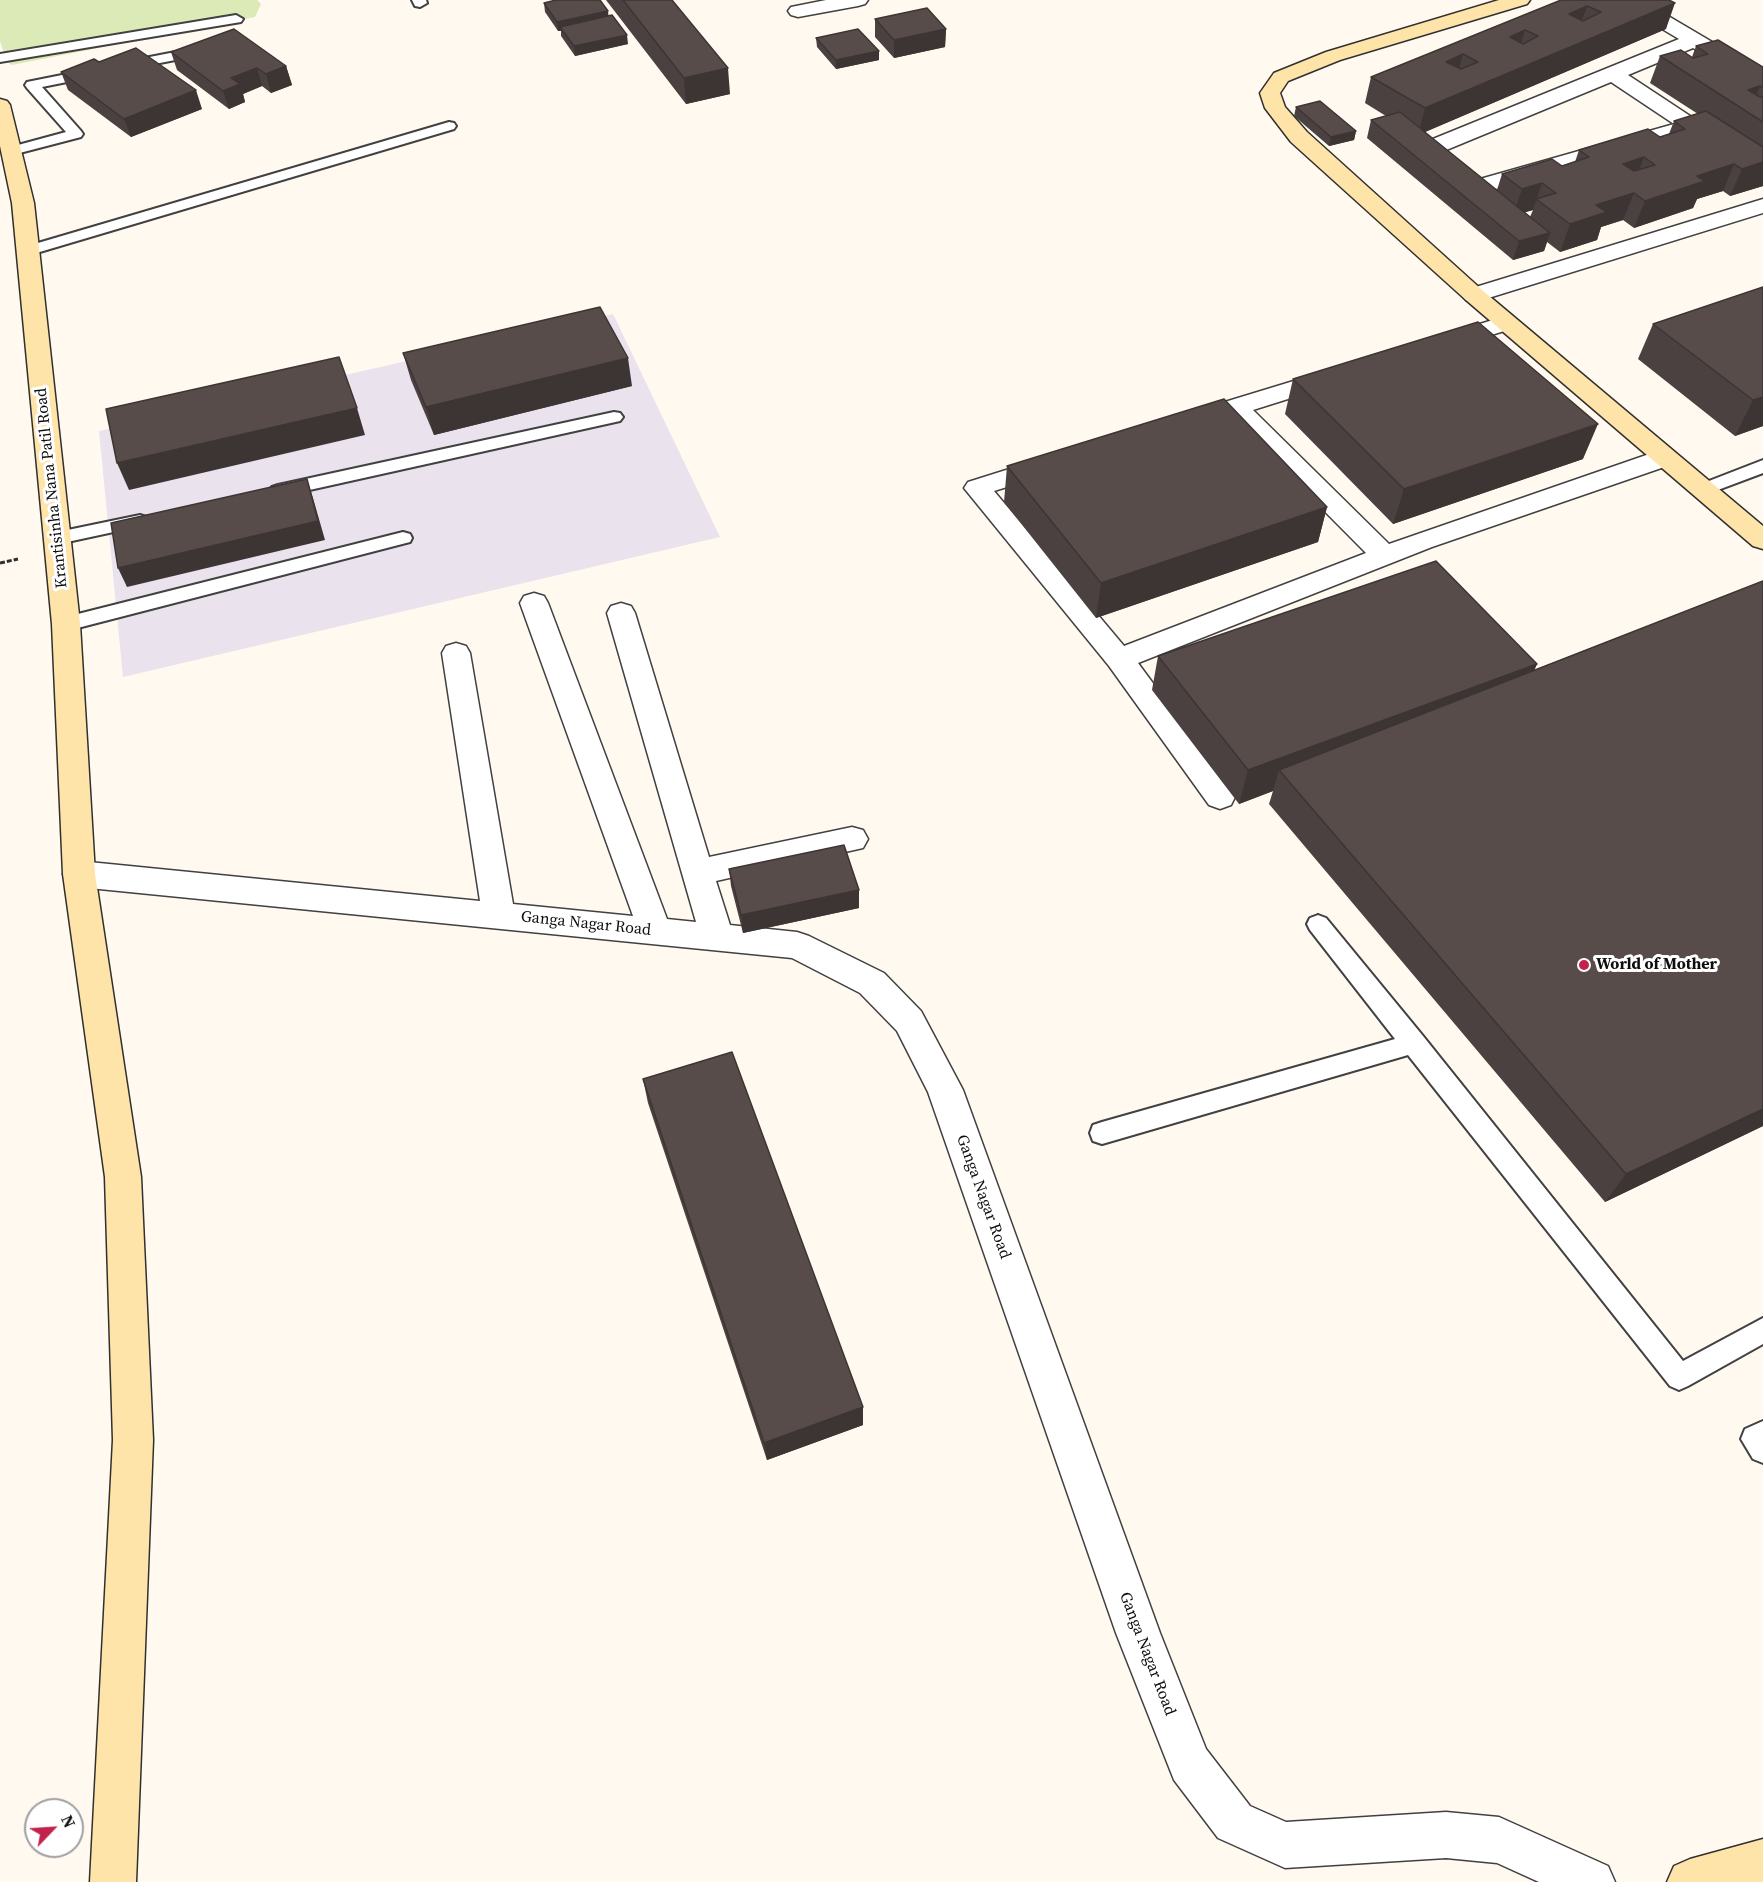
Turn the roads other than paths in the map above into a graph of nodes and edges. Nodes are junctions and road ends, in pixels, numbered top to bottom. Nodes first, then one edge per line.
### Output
1 (858, 0) edge
2 (1520, 0) edge
3 (1627, 0) edge
4 (798, 11) dead end
5 (236, 20) dead end
6 (1695, 40) junction
7 (212, 49) edge
8 (0, 58) edge
9 (1613, 74) junction
10 (1763, 81) edge
11 (0, 105) edge
12 (449, 126) dead end
13 (1692, 126) junction
14 (1431, 148) edge
15 (12, 151) junction
16 (1763, 174) edge
17 (1481, 186) edge
18 (1763, 206) edge
19 (27, 250) junction
20 (1473, 295) junction
21 (1506, 323) junction
22 (1429, 347) edge
23 (1361, 368) edge
24 (1236, 407) junction
25 (614, 417) dead end
26 (1169, 428) edge
27 (1664, 458) junction
28 (1067, 460) edge
29 (1763, 466) edge
30 (1702, 490) junction
31 (265, 493) edge
32 (161, 516) edge
33 (58, 538) junction
34 (404, 538) dead end
35 (1763, 540) edge
36 (1385, 556) junction
37 (534, 603) dead end
38 (621, 613) dead end
39 (66, 624) junction
40 (456, 653) dead end
41 (1119, 659) junction
42 (1220, 797) dead end
43 (852, 839) dead end
44 (698, 872) junction
45 (79, 874) junction
46 (499, 915) junction
47 (1318, 924) dead end
48 (655, 931) junction
49 (717, 938) junction
50 (1415, 1043) junction
51 (1102, 1133) dead end
52 (1763, 1330) edge
53 (1763, 1434) edge
54 (1763, 1449) edge
55 (1763, 1862) edge
56 (113, 1882) edge
57 (1593, 1882) edge
58 (1690, 1882) edge

1 - 4 street
2 - 20 main road
3 - 6 street
5 - 8 lane
6 - 9 street
6 - 10 street
7 - 15 lane
9 - 13 street
9 - 14 street
11 - 15 main road, Krantisinha Nana Patil Road
12 - 19 lane
13 - 16 street
13 - 17 street
15 - 19 main road, Krantisinha Nana Patil Road
18 - 20 street
19 - 33 main road, Krantisinha Nana Patil Road
20 - 21 main road
21 - 22 street
21 - 27 main road
23 - 24 street
24 - 26 street
24 - 36 street
25 - 31 lane
27 - 30 main road
27 - 36 street
28 - 41 street
29 - 30 lane
30 - 35 main road
32 - 33 lane
33 - 39 main road, Krantisinha Nana Patil Road
34 - 39 lane
36 - 41 street
37 - 48 street
38 - 44 street
39 - 45 main road, Krantisinha Nana Patil Road
40 - 46 street
41 - 42 street
43 - 44 street
44 - 49 street
45 - 46 street, Ganga Nagar Road
45 - 56 main road, Krantisinha Nana Patil Road
46 - 48 street, Ganga Nagar Road
47 - 50 lane
48 - 49 street, Ganga Nagar Road
49 - 57 street, Ganga Nagar Road
50 - 51 lane
50 - 52 lane
53 - 54 lane
55 - 58 main road

